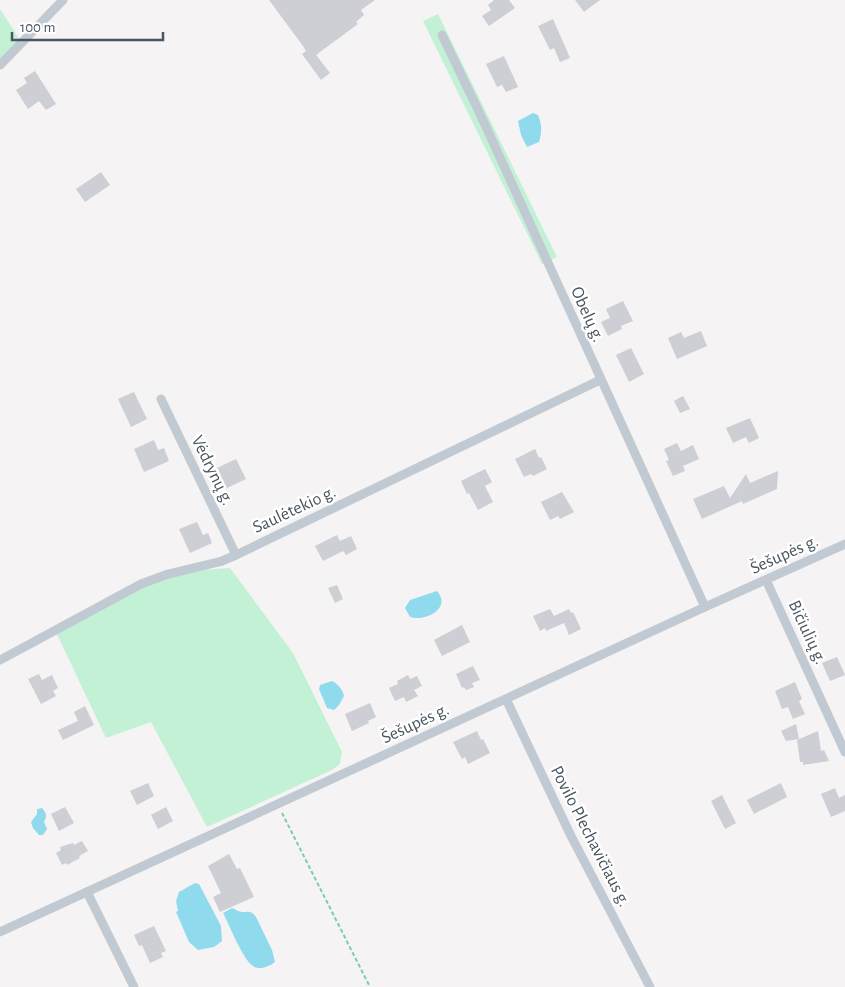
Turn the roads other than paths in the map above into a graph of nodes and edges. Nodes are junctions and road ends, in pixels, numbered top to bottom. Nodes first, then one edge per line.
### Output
1 (63, 0) edge
2 (442, 35) dead end
3 (0, 65) edge
4 (600, 380) junction
5 (161, 399) dead end
6 (845, 544) edge
7 (236, 554) junction
8 (766, 580) junction
9 (705, 607) junction
10 (0, 660) edge
11 (506, 699) junction
12 (845, 752) edge
13 (88, 892) junction
14 (0, 932) edge
15 (134, 987) edge
16 (650, 987) edge

1 - 3 street
2 - 4 street, Obelų g.
4 - 7 street, Saulėtekio g.
4 - 9 street, Obelų g.
5 - 7 street, Vėdrynų g.
6 - 8 street, Šešupės g.
7 - 10 street, Saulėtekio g.
8 - 9 street, Šešupės g.
8 - 12 street, Bičiulių g.
9 - 11 street, Šešupės g.
11 - 13 street, Šešupės g.
11 - 16 street, Povilo Plechavičiaus g.
13 - 14 street, Šešupės g.
13 - 15 street

